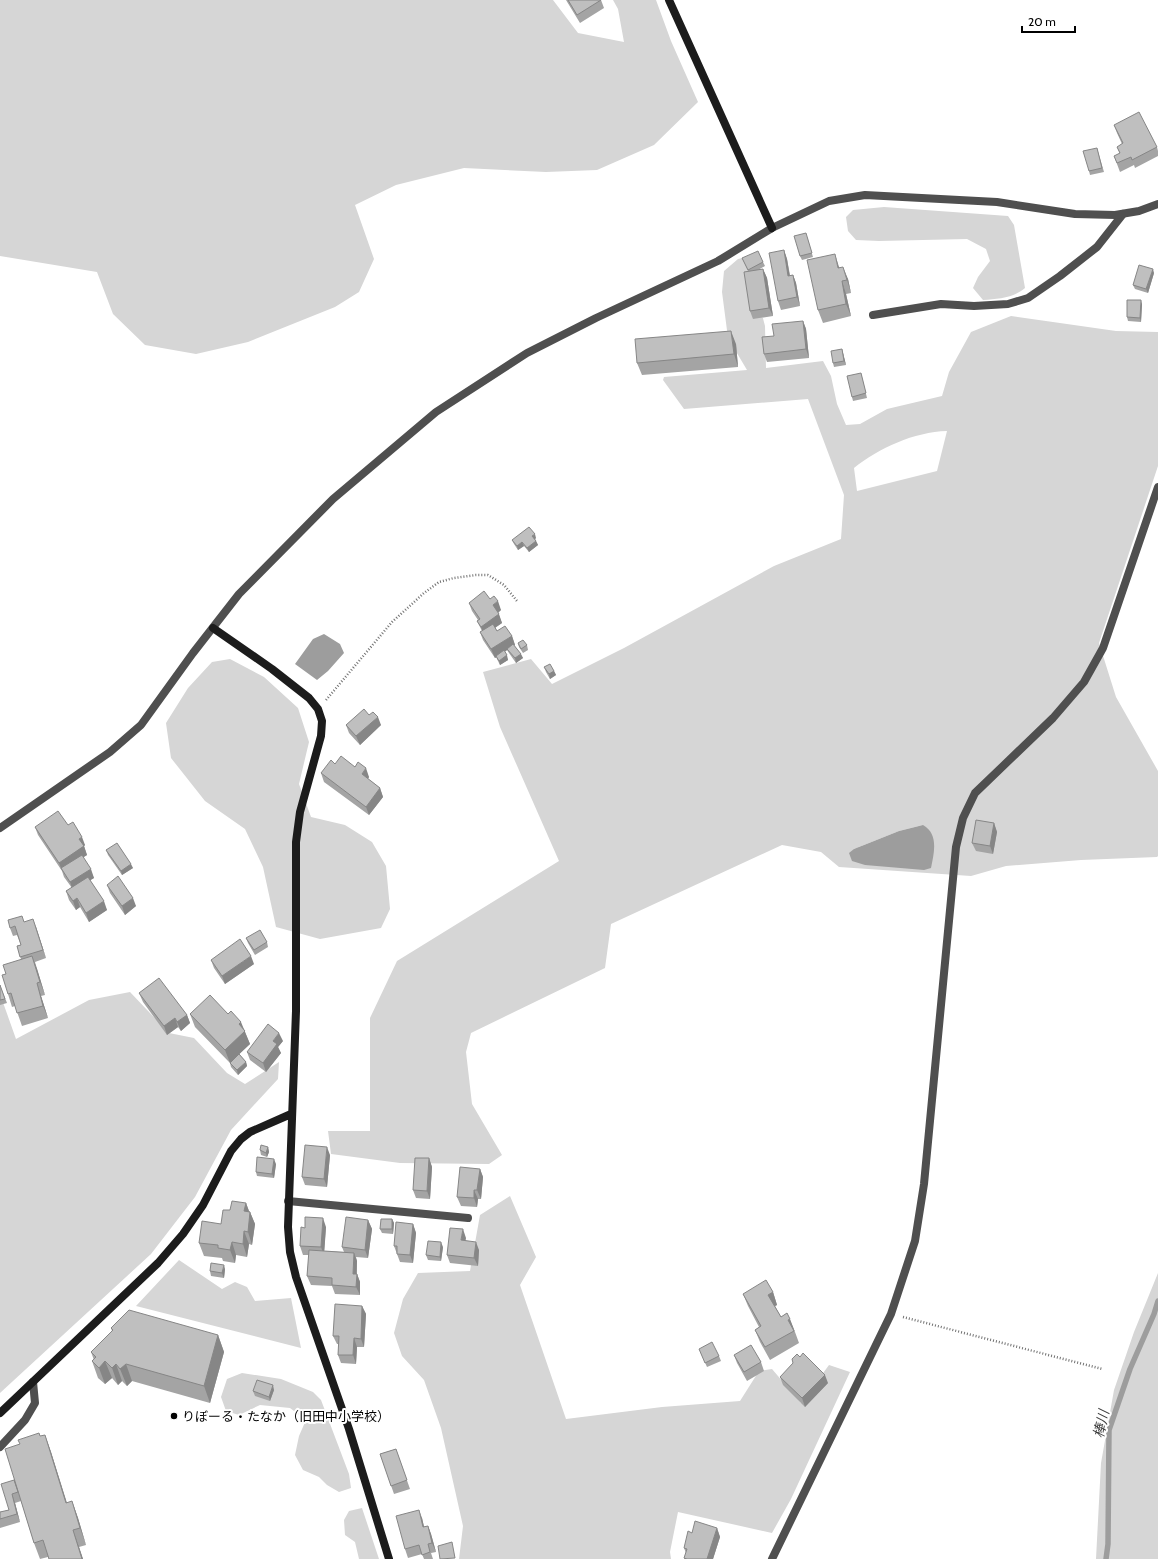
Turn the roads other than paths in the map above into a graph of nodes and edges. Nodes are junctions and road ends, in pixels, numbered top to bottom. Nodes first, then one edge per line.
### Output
1 (669, 0) edge
2 (1158, 204) edge
3 (1123, 214) junction
4 (772, 228) junction
5 (873, 315) dead end
6 (1158, 487) edge
7 (213, 628) junction
8 (0, 828) edge
9 (291, 1114) junction
10 (288, 1202) junction
11 (468, 1218) dead end
12 (33, 1382) junction
13 (0, 1413) edge
14 (0, 1447) edge
15 (389, 1559) edge
16 (772, 1559) edge

1 - 4 street
2 - 3 street
3 - 4 street
3 - 5 street
4 - 7 street
6 - 16 street
7 - 8 street
7 - 9 street
9 - 10 street
9 - 12 street
10 - 11 street
10 - 15 street
12 - 13 street
12 - 14 street

